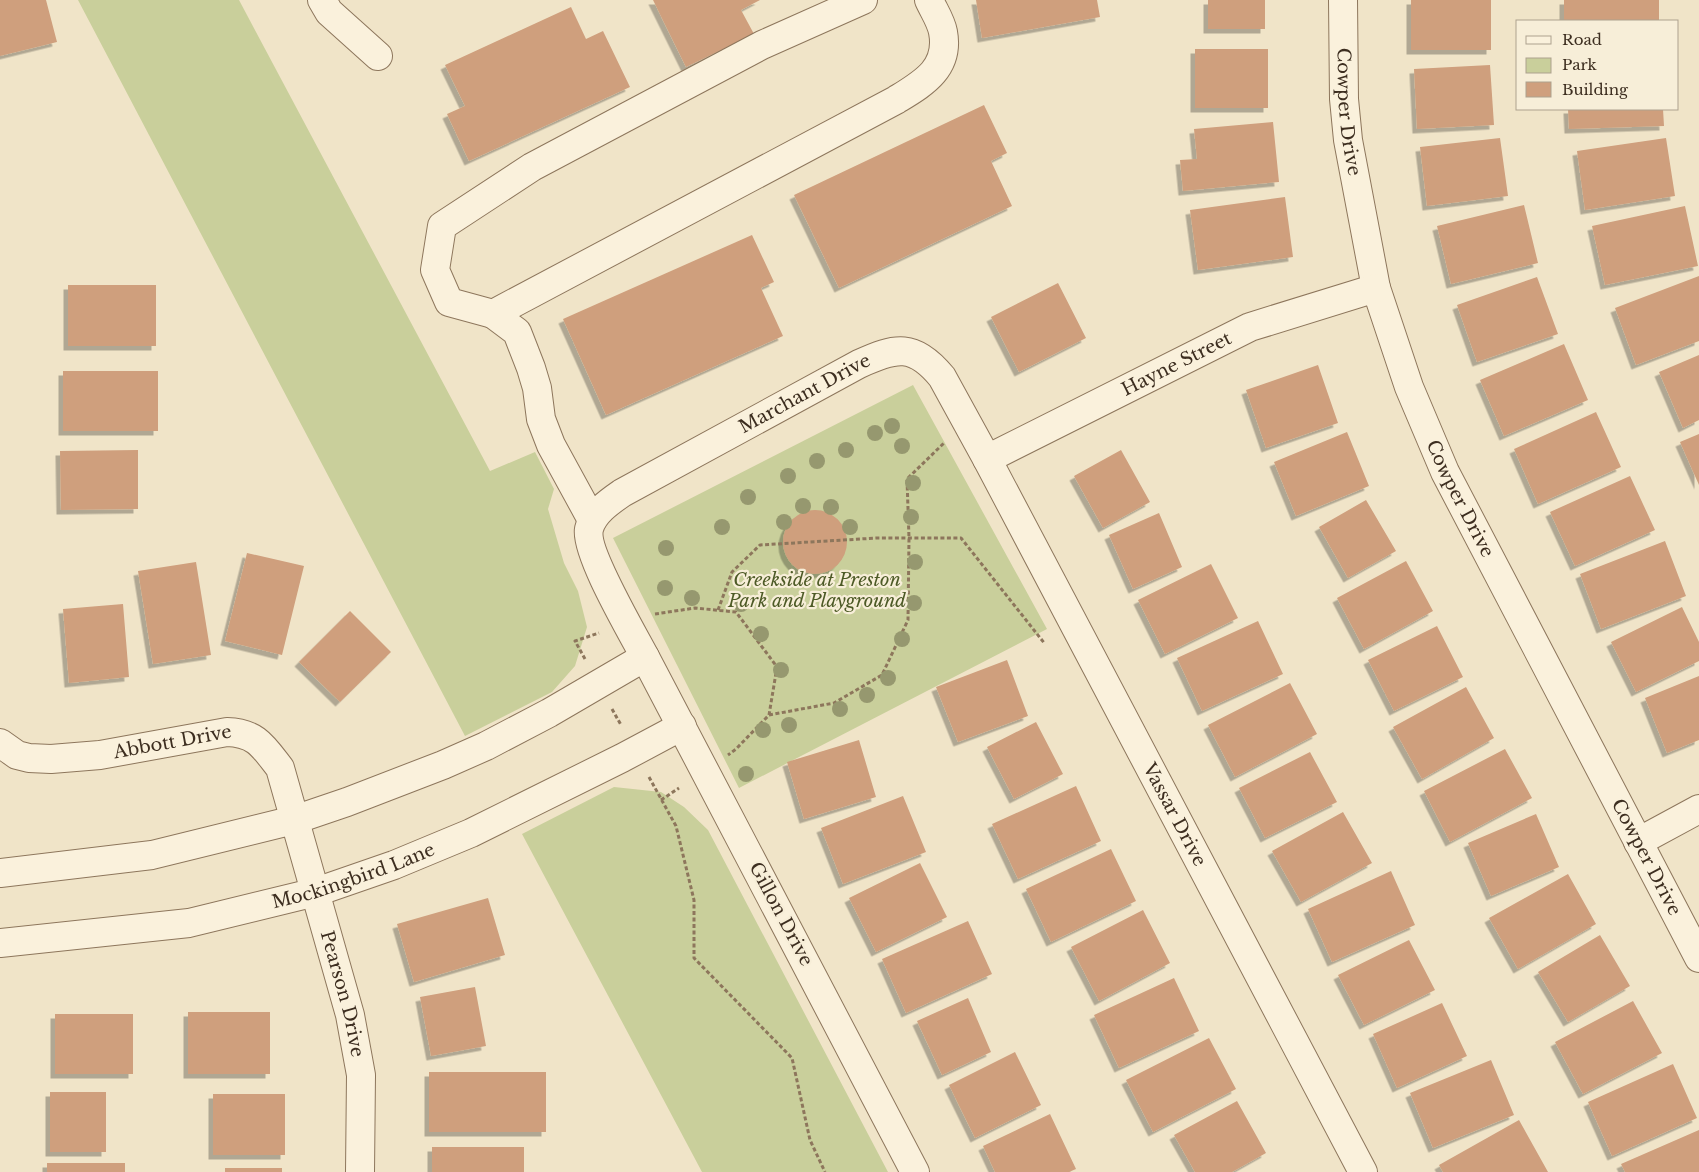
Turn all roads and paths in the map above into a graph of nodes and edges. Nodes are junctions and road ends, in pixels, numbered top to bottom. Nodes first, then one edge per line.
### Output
1 (322, 0) edge
2 (863, 0) edge
3 (929, 0) edge
4 (1343, 0) edge
5 (378, 56) dead end
6 (1376, 288) junction
7 (493, 314) junction
8 (947, 440) dead end
9 (987, 458) junction
10 (592, 520) junction
11 (909, 538) junction
12 (718, 610) junction
13 (628, 623) junction
14 (1045, 644) dead end
15 (645, 657) junction
16 (599, 684) junction
17 (769, 715) junction
18 (682, 726) junction
19 (0, 743) edge
20 (635, 751) junction
21 (705, 770) junction
22 (661, 800) junction
23 (1699, 809) edge
24 (294, 820) junction
25 (1638, 842) junction
26 (0, 872) edge
27 (316, 892) junction
28 (0, 942) edge
29 (1699, 958) edge
30 (360, 1172) edge
31 (825, 1172) edge
32 (915, 1172) edge
33 (1363, 1172) edge

1 - 5 street
2 - 7 street
3 - 7 street
4 - 6 street, Cowper Drive
6 - 9 street, Hayne Street
6 - 25 street, Cowper Drive
7 - 10 street
8 - 11 path
9 - 10 street, Marchant Drive
9 - 33 street, Vassar Drive
10 - 13 street
11 - 12 path
11 - 14 path
11 - 17 path
12 - 13 path
12 - 17 path
13 - 15 street
13 - 16 path
15 - 16 street
15 - 18 street, Gillon Drive
16 - 20 path
16 - 24 street
17 - 21 path
18 - 20 street, Mockingbird Lane
18 - 21 street, Gillon Drive
19 - 24 street, Abbott Drive
20 - 22 path
20 - 27 street, Mockingbird Lane
21 - 22 path
21 - 32 street, Gillon Drive
22 - 31 path
23 - 25 street
24 - 26 street
24 - 27 street, Pearson Drive
25 - 29 street, Cowper Drive
27 - 28 street, Mockingbird Lane
27 - 30 street, Pearson Drive

